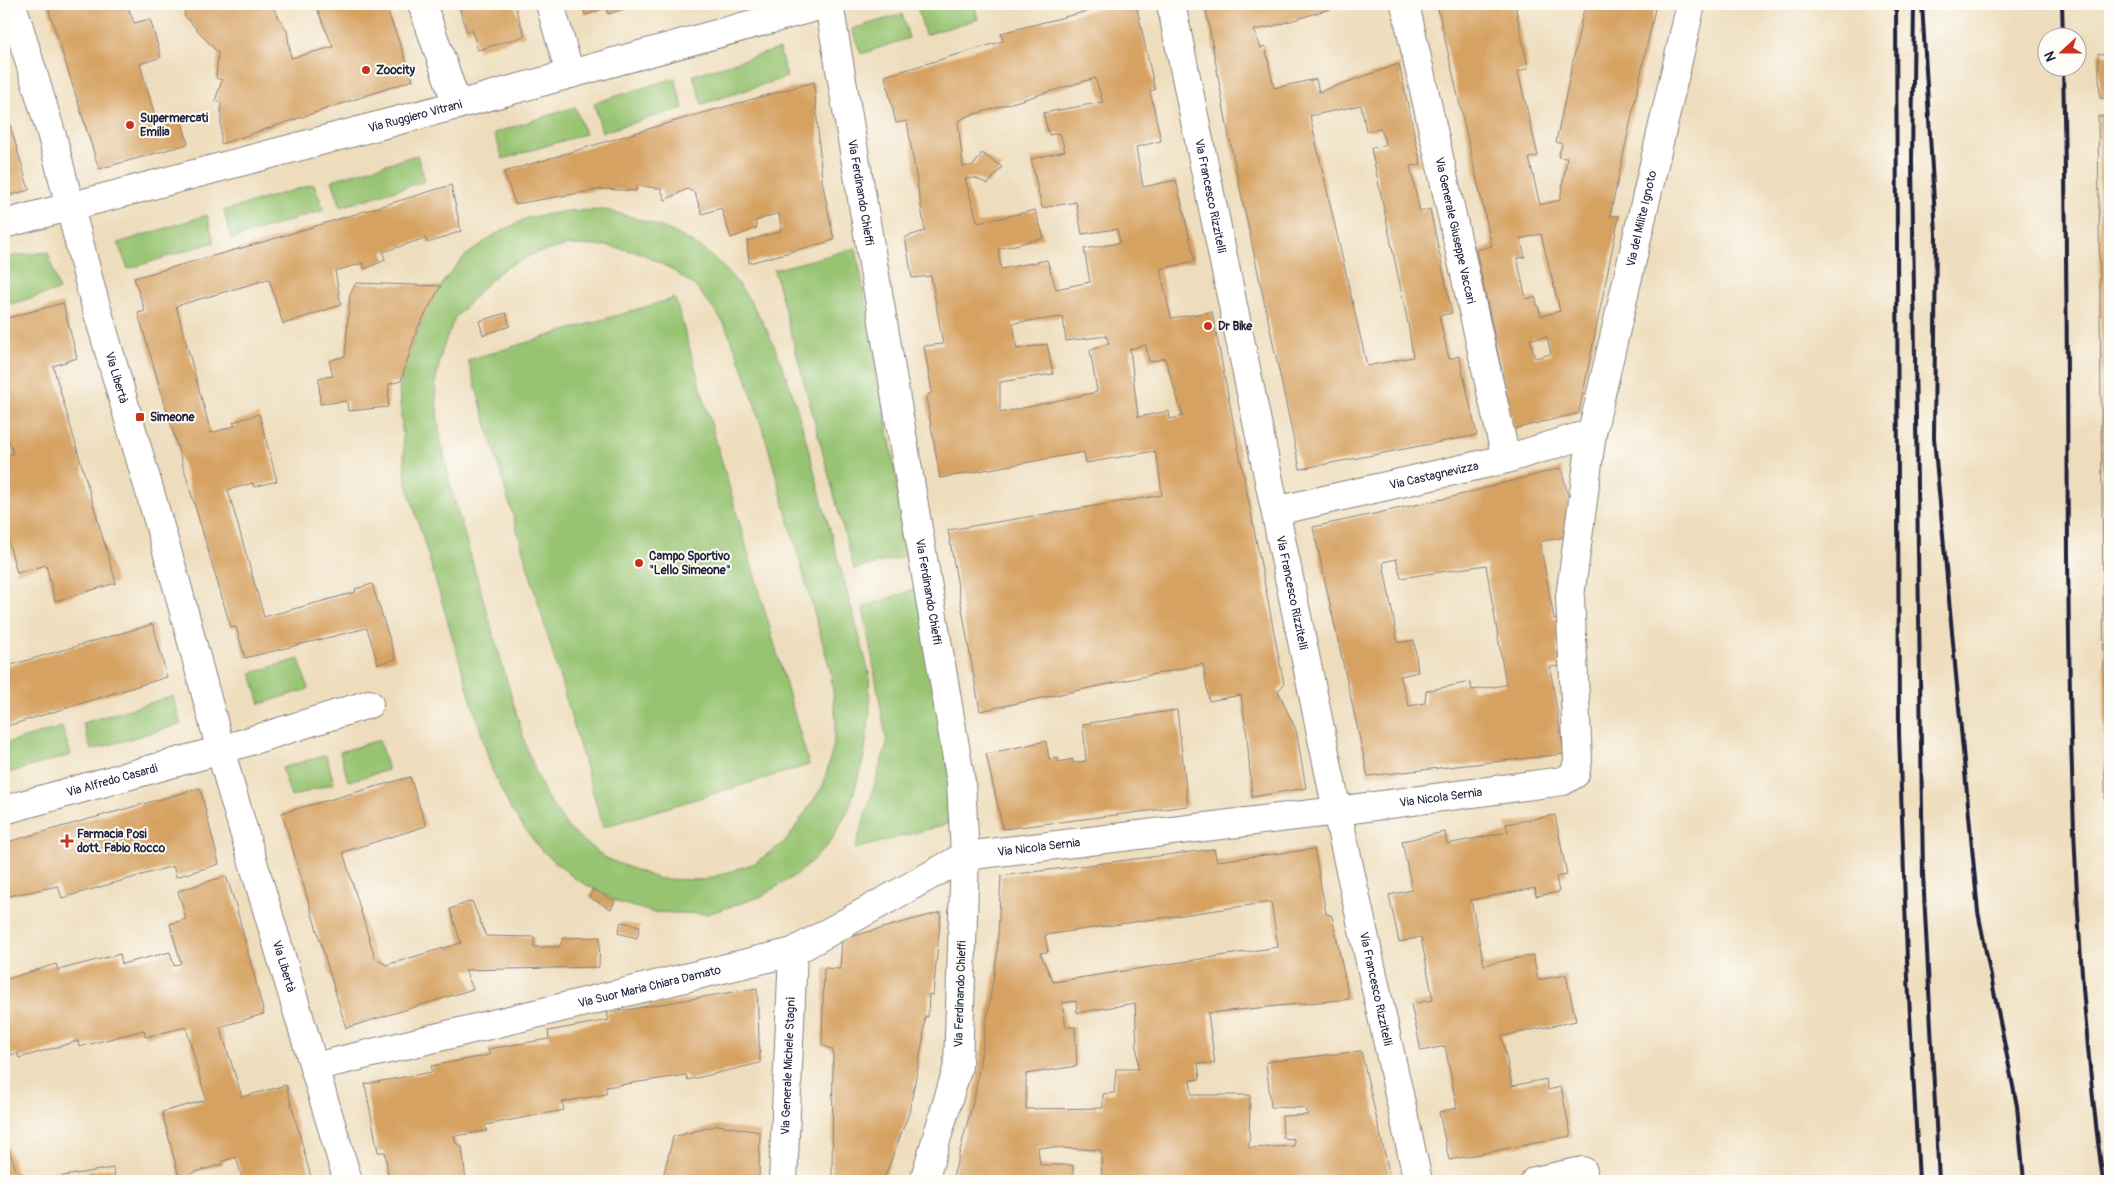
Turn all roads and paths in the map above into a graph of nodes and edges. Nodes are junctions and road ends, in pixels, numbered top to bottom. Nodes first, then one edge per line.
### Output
1 (12, 4) edge
2 (422, 4) edge
3 (550, 4) edge
4 (827, 4) edge
5 (1171, 4) edge
6 (1405, 4) edge
7 (1691, 4) edge
8 (570, 74) junction
9 (457, 105) junction
10 (71, 206) junction
11 (4, 224) edge
12 (1592, 433) junction
13 (1506, 459) junction
14 (1276, 511) junction
15 (369, 704) dead end
16 (220, 750) junction
17 (4, 810) edge
18 (1337, 812) junction
19 (965, 856) junction
20 (793, 952) junction
21 (314, 1067) junction
22 (1583, 1171) dead end
23 (348, 1181) edge
24 (783, 1181) edge
25 (924, 1181) edge
26 (1418, 1181) edge
27 (1536, 1181) edge

1 - 10 street, Via Libertà
2 - 9 street
3 - 8 street
4 - 8 street, Via Ruggiero Vitrani
4 - 19 street, Via Ferdinando Chieffi
5 - 14 street, Via Francesco Rizzitelli
6 - 13 street, Via Generale Giuseppe Vaccari
7 - 12 street, Via del Milite Ignoto
8 - 9 street, Via Ruggiero Vitrani
9 - 10 street, Via Ruggiero Vitrani
10 - 11 street, Via Ruggiero Vitrani
10 - 16 street, Via Libertà
12 - 13 street, Via Castagnevizza
12 - 18 street, Via Nicola Sernia
13 - 14 street, Via Castagnevizza
14 - 18 street, Via Francesco Rizzitelli
15 - 16 street
16 - 17 street, Via Alfredo Casardi
16 - 21 street, Via Libertà
18 - 19 street, Via Nicola Sernia
18 - 26 street, Via Francesco Rizzitelli
19 - 20 street, Via Suor Maria Chiara Damato
19 - 25 street, Via Ferdinando Chieffi
20 - 21 street, Via Suor Maria Chiara Damato
20 - 24 street, Via Generale Michele Stagnì
21 - 23 street, Via Libertà
22 - 27 street

